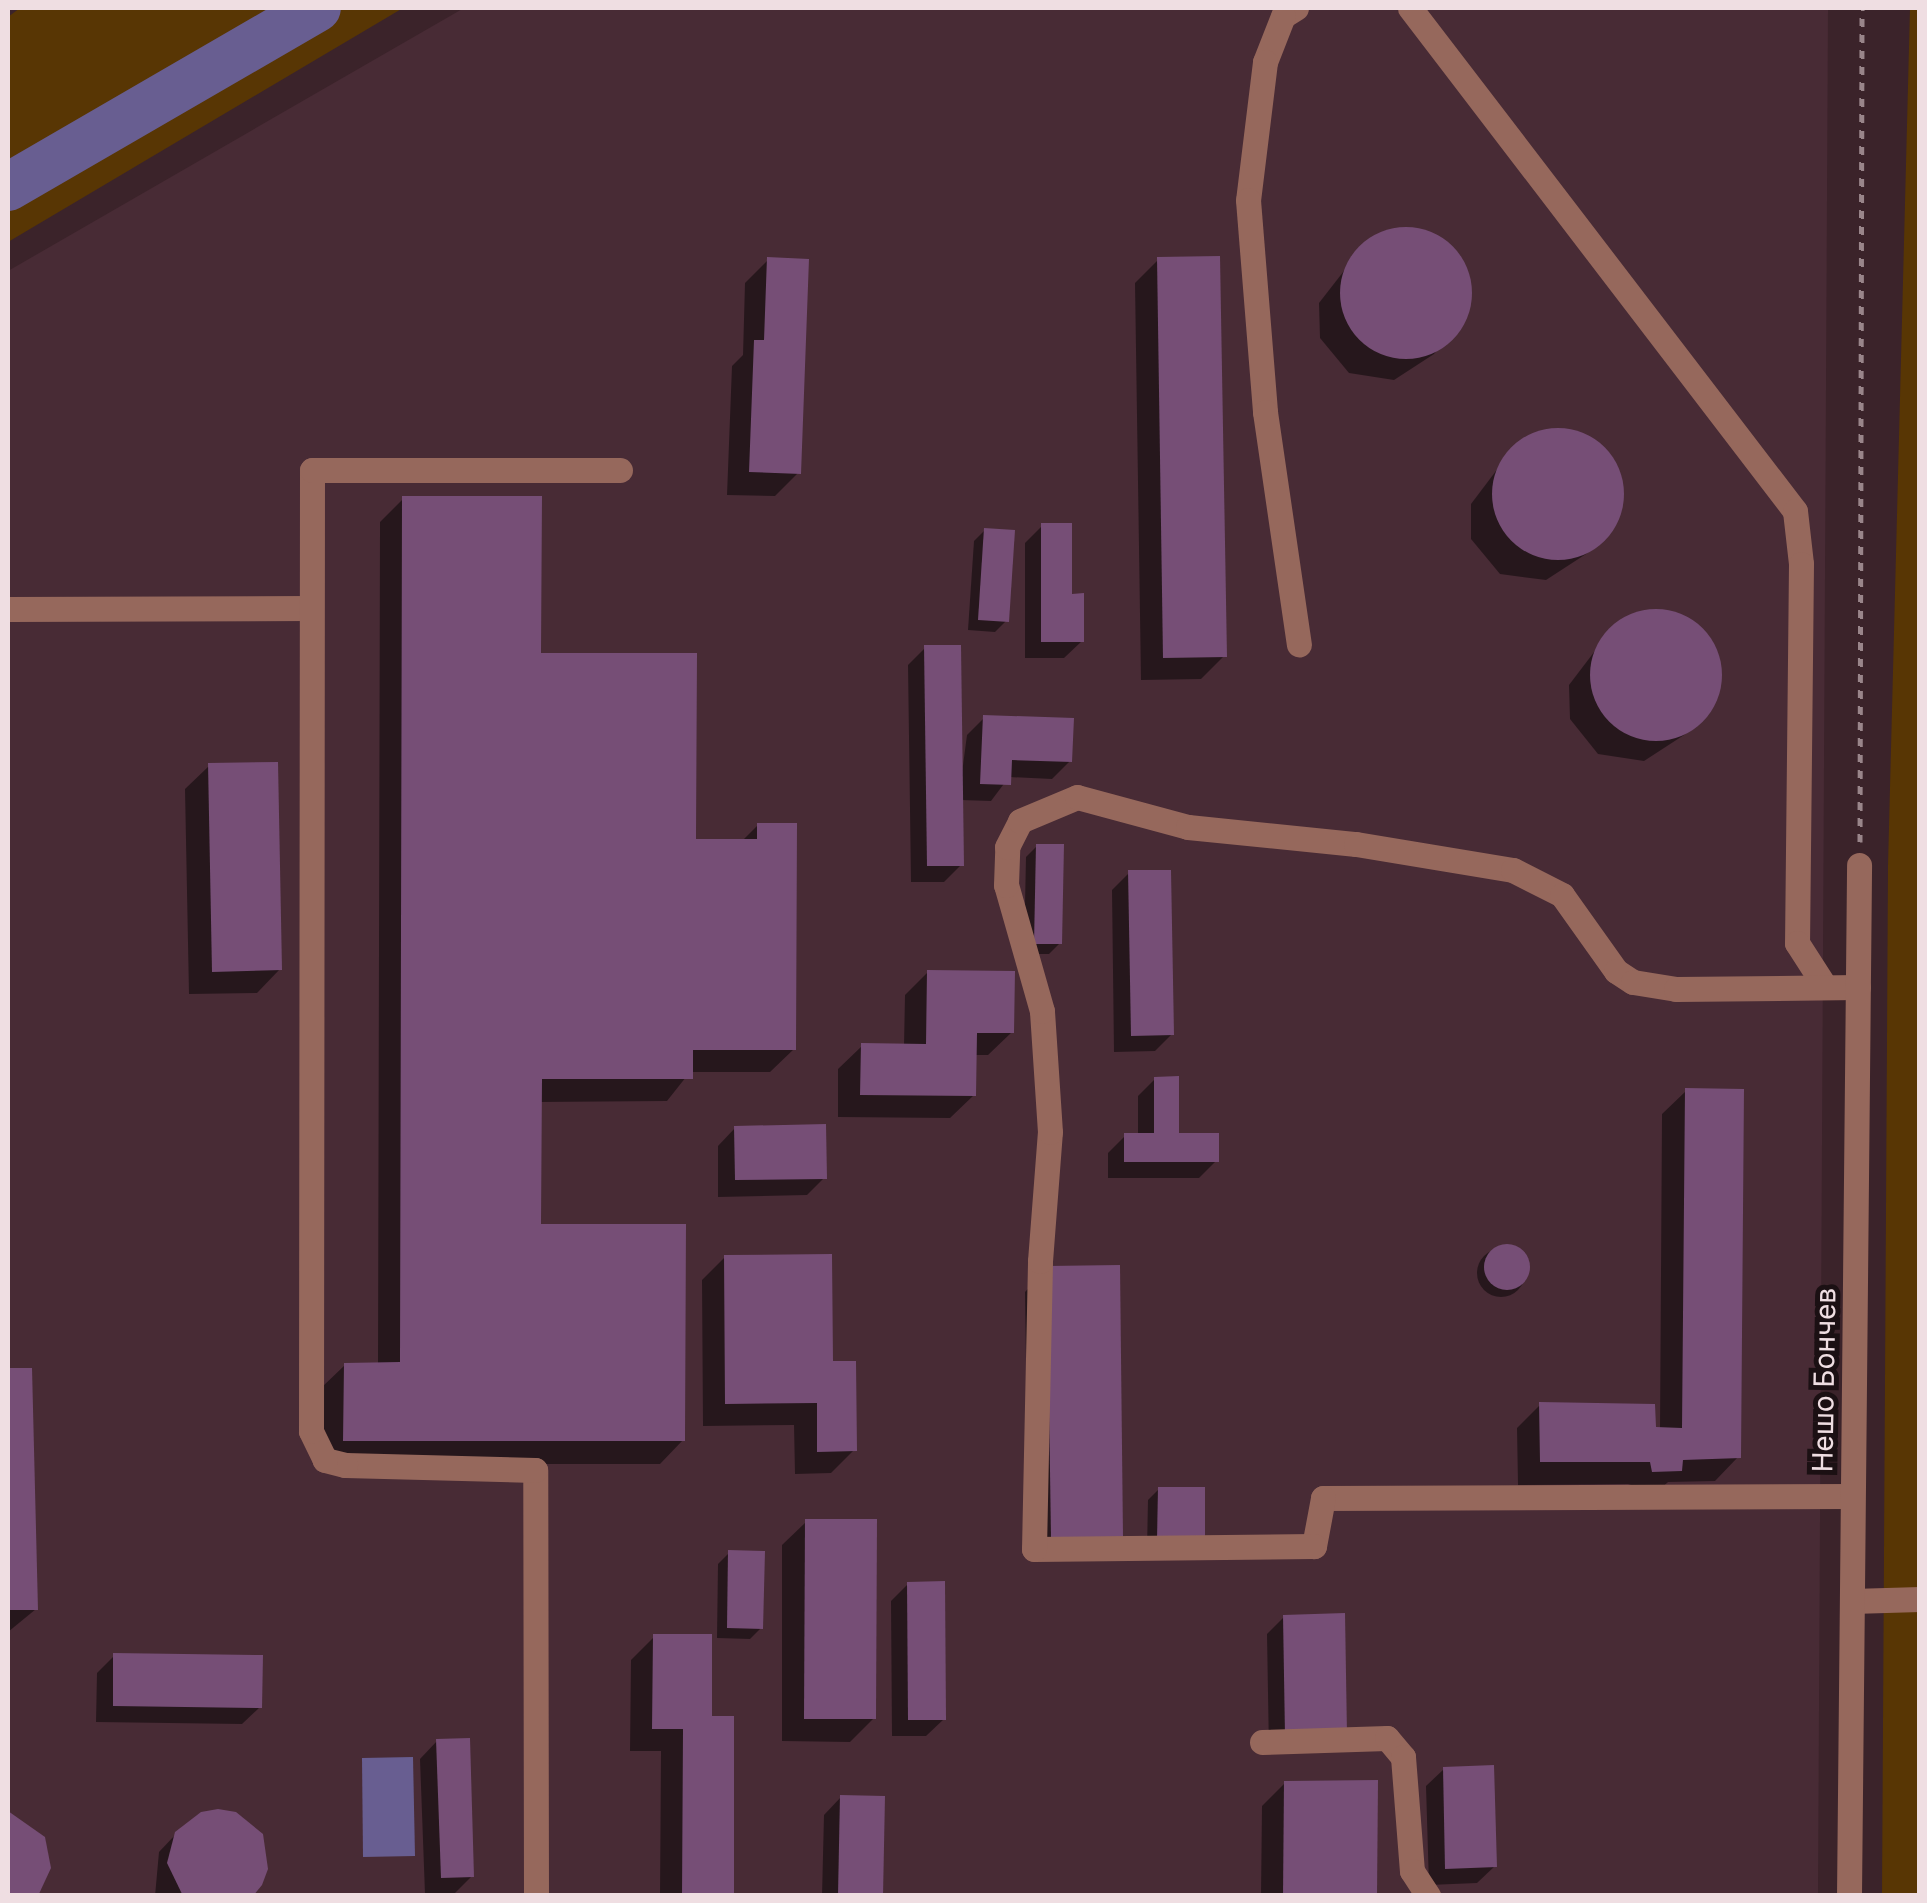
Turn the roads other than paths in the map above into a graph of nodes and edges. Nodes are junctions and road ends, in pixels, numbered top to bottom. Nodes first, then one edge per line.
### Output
1 (1296, 8) edge
2 (1410, 8) edge
3 (620, 470) dead end
4 (311, 608) junction
5 (8, 609) edge
6 (1299, 645) dead end
7 (1860, 865) road end
8 (1824, 985) junction
9 (1858, 987) junction
10 (1852, 1496) junction
11 (1920, 1599) edge
12 (1852, 1600) junction
13 (1262, 1742) dead end
14 (536, 1896) edge
15 (1428, 1896) edge
16 (1849, 1896) edge

1 - 6 street
2 - 8 street
3 - 4 street
4 - 5 street
4 - 14 street
7 - 9 street, Нешо Бончев
8 - 9 street
8 - 10 street
9 - 10 street, Нешо Бончев
10 - 12 street, Нешо Бончев
11 - 12 street
12 - 16 street, Нешо Бончев
13 - 15 street

